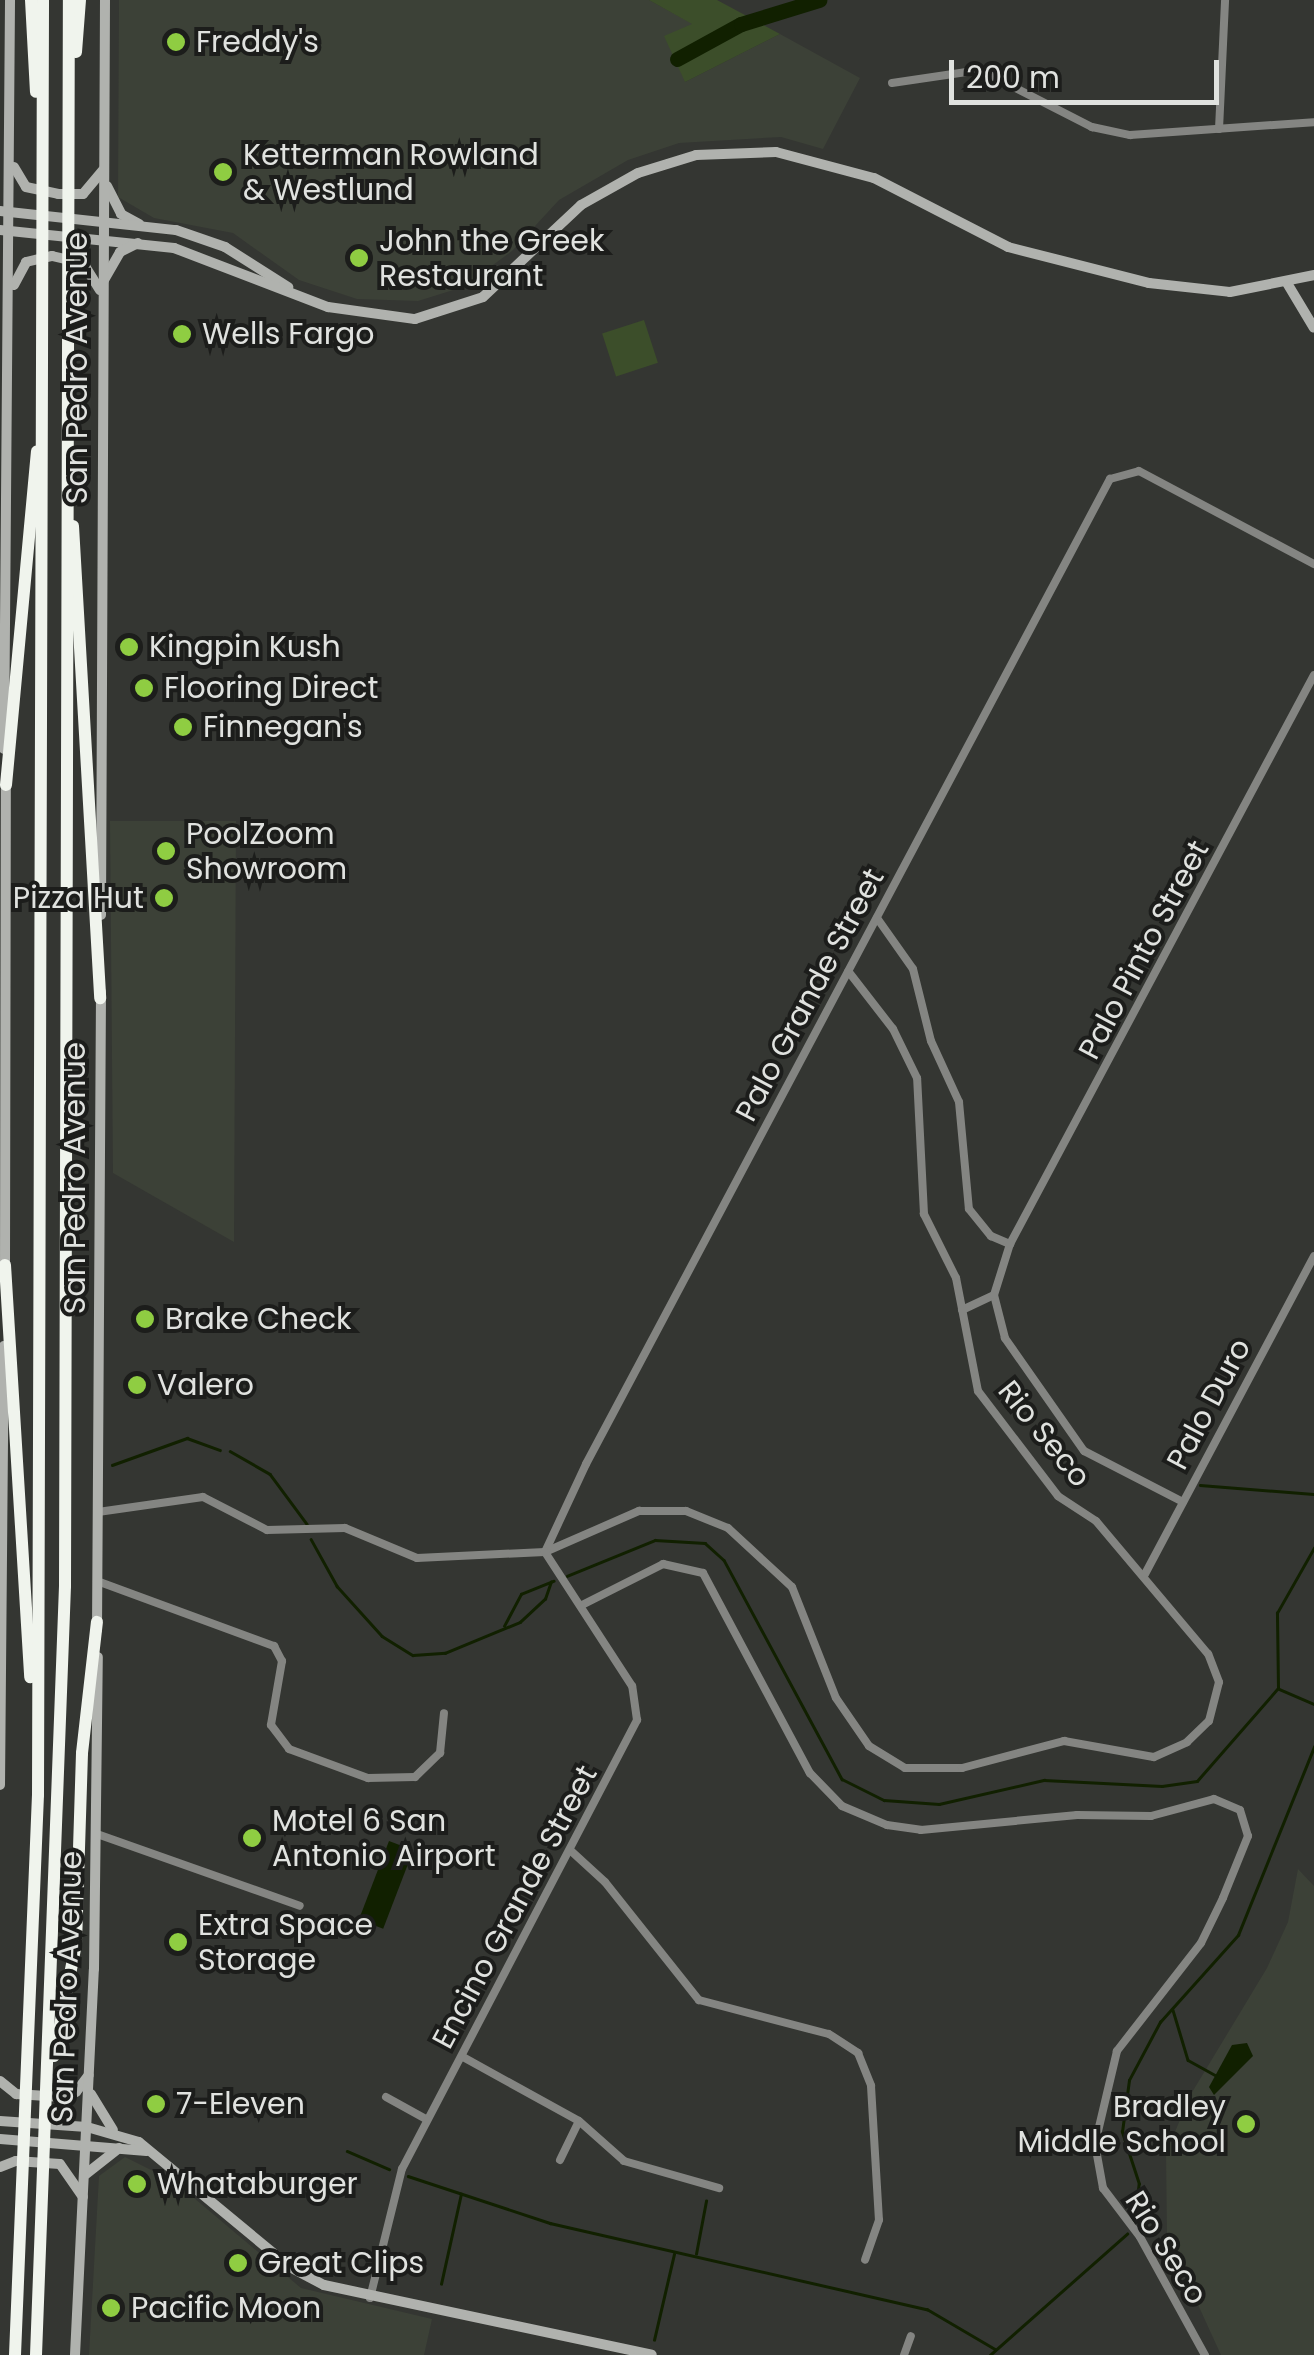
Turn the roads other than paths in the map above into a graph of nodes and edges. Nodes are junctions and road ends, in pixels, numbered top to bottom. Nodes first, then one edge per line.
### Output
1 (10, 0) edge
2 (30, 0) edge
3 (43, 0) edge
4 (69, 0) edge
5 (80, 0) edge
6 (105, 0) edge
7 (1225, 0) edge
8 (892, 83) dead end
9 (1314, 122) edge
10 (1218, 129) junction
11 (42, 142) junction
12 (10, 157) junction
13 (67, 169) junction
14 (104, 170) junction
15 (11, 173) junction
16 (0, 192) edge
17 (6, 212) edge
18 (102, 222) junction
19 (143, 226) junction
20 (6, 231) edge
21 (102, 239) junction
22 (142, 242) junction
23 (1314, 275) edge
24 (1287, 282) junction
25 (102, 290) junction
26 (295, 293) junction
27 (11, 297) junction
28 (1314, 328) edge
29 (42, 409) junction
30 (67, 467) junction
31 (2, 501) edge
32 (1314, 564) edge
33 (1314, 676) edge
34 (6, 786) junction
35 (3, 805) edge
36 (877, 918) junction
37 (848, 971) junction
38 (100, 998) junction
39 (1010, 1244) junction
40 (1314, 1256) edge
41 (5, 1265) junction
42 (994, 1295) junction
43 (962, 1310) junction
44 (1182, 1502) junction
45 (98, 1512) junction
46 (2, 1517) edge
47 (545, 1552) junction
48 (1145, 1574) junction
49 (97, 1581) junction
50 (582, 1606) junction
51 (97, 1622) junction
52 (444, 1713) dead end
53 (0, 1785) edge
54 (38, 1795) junction
55 (97, 1834) junction
56 (570, 1850) junction
57 (300, 1906) dead end
58 (462, 2057) junction
59 (51, 2070) junction
60 (90, 2073) junction
61 (0, 2081) edge
62 (89, 2086) junction
63 (386, 2096) dead end
64 (426, 2119) junction
65 (0, 2121) edge
66 (579, 2121) junction
67 (87, 2126) junction
68 (118, 2134) junction
69 (0, 2139) edge
70 (86, 2143) junction
71 (125, 2148) junction
72 (148, 2151) junction
73 (560, 2160) dead end
74 (0, 2167) edge
75 (85, 2176) junction
76 (719, 2188) dead end
77 (84, 2198) junction
78 (865, 2260) dead end
79 (370, 2298) junction
80 (910, 2336) dead end
81 (639, 2354) edge
82 (16, 2355) edge
83 (36, 2355) edge
84 (75, 2355) edge
85 (652, 2355) edge
86 (904, 2355) edge
87 (1204, 2355) edge

1 - 12 main road
2 - 11 highway
3 - 11 highway
4 - 13 highway
5 - 13 highway
6 - 14 main road, San Pedro Avenue
7 - 10 street
8 - 10 street
9 - 10 street
11 - 29 highway
12 - 14 main road
12 - 15 main road
13 - 30 highway
14 - 18 main road, San Pedro Avenue
14 - 19 main road
15 - 16 main road
15 - 17 main road
17 - 18 main road
17 - 20 main road
18 - 19 main road
18 - 21 main road, San Pedro Avenue
19 - 26 main road
20 - 21 main road
20 - 27 main road
21 - 22 main road
21 - 25 main road, San Pedro Avenue
22 - 25 main road
22 - 26 main road
23 - 24 main road
24 - 26 main road
24 - 28 main road
25 - 27 main road
25 - 38 main road, San Pedro Avenue
27 - 31 main road
29 - 34 highway
29 - 54 highway
30 - 38 highway
30 - 59 highway
31 - 34 main road
32 - 36 street, Palo Grande Street
33 - 39 street, Palo Pinto Street
34 - 35 main road
35 - 41 main road
36 - 37 street, Palo Grande Street
36 - 39 street
37 - 43 street, Rio Seco
37 - 47 street, Palo Grande Street
38 - 45 main road, San Pedro Avenue
39 - 42 street
40 - 44 street, Palo Duro
41 - 46 main road
41 - 54 highway
42 - 43 street
42 - 44 street, Rio Seco
43 - 48 street, Rio Seco
44 - 48 street, Palo Duro
45 - 47 street
45 - 49 main road, San Pedro Avenue
46 - 53 main road
47 - 48 street, Rio Seco
47 - 50 street, Encino Grande Street
49 - 51 main road, San Pedro Avenue
49 - 52 street
50 - 56 street, Encino Grande Street
50 - 87 street, Rio Seco
51 - 55 main road, San Pedro Avenue
51 - 59 highway
54 - 82 highway
55 - 57 street
55 - 60 main road, San Pedro Avenue
56 - 58 street, Encino Grande Street
56 - 78 street
58 - 64 street, Encino Grande Street
58 - 66 street
59 - 83 highway
60 - 61 main road
60 - 62 main road, San Pedro Avenue
62 - 67 main road, San Pedro Avenue
62 - 68 main road
63 - 64 street
64 - 79 street, Encino Grande Street
65 - 67 main road
66 - 73 street
66 - 76 street
67 - 68 main road
67 - 70 main road, San Pedro Avenue
68 - 72 main road
69 - 70 main road
70 - 71 main road
70 - 75 main road, San Pedro Avenue
71 - 72 main road
71 - 75 main road
72 - 79 main road
74 - 77 main road
75 - 77 main road, San Pedro Avenue
77 - 84 main road, San Pedro Avenue
79 - 81 main road
80 - 86 street
81 - 85 main road

